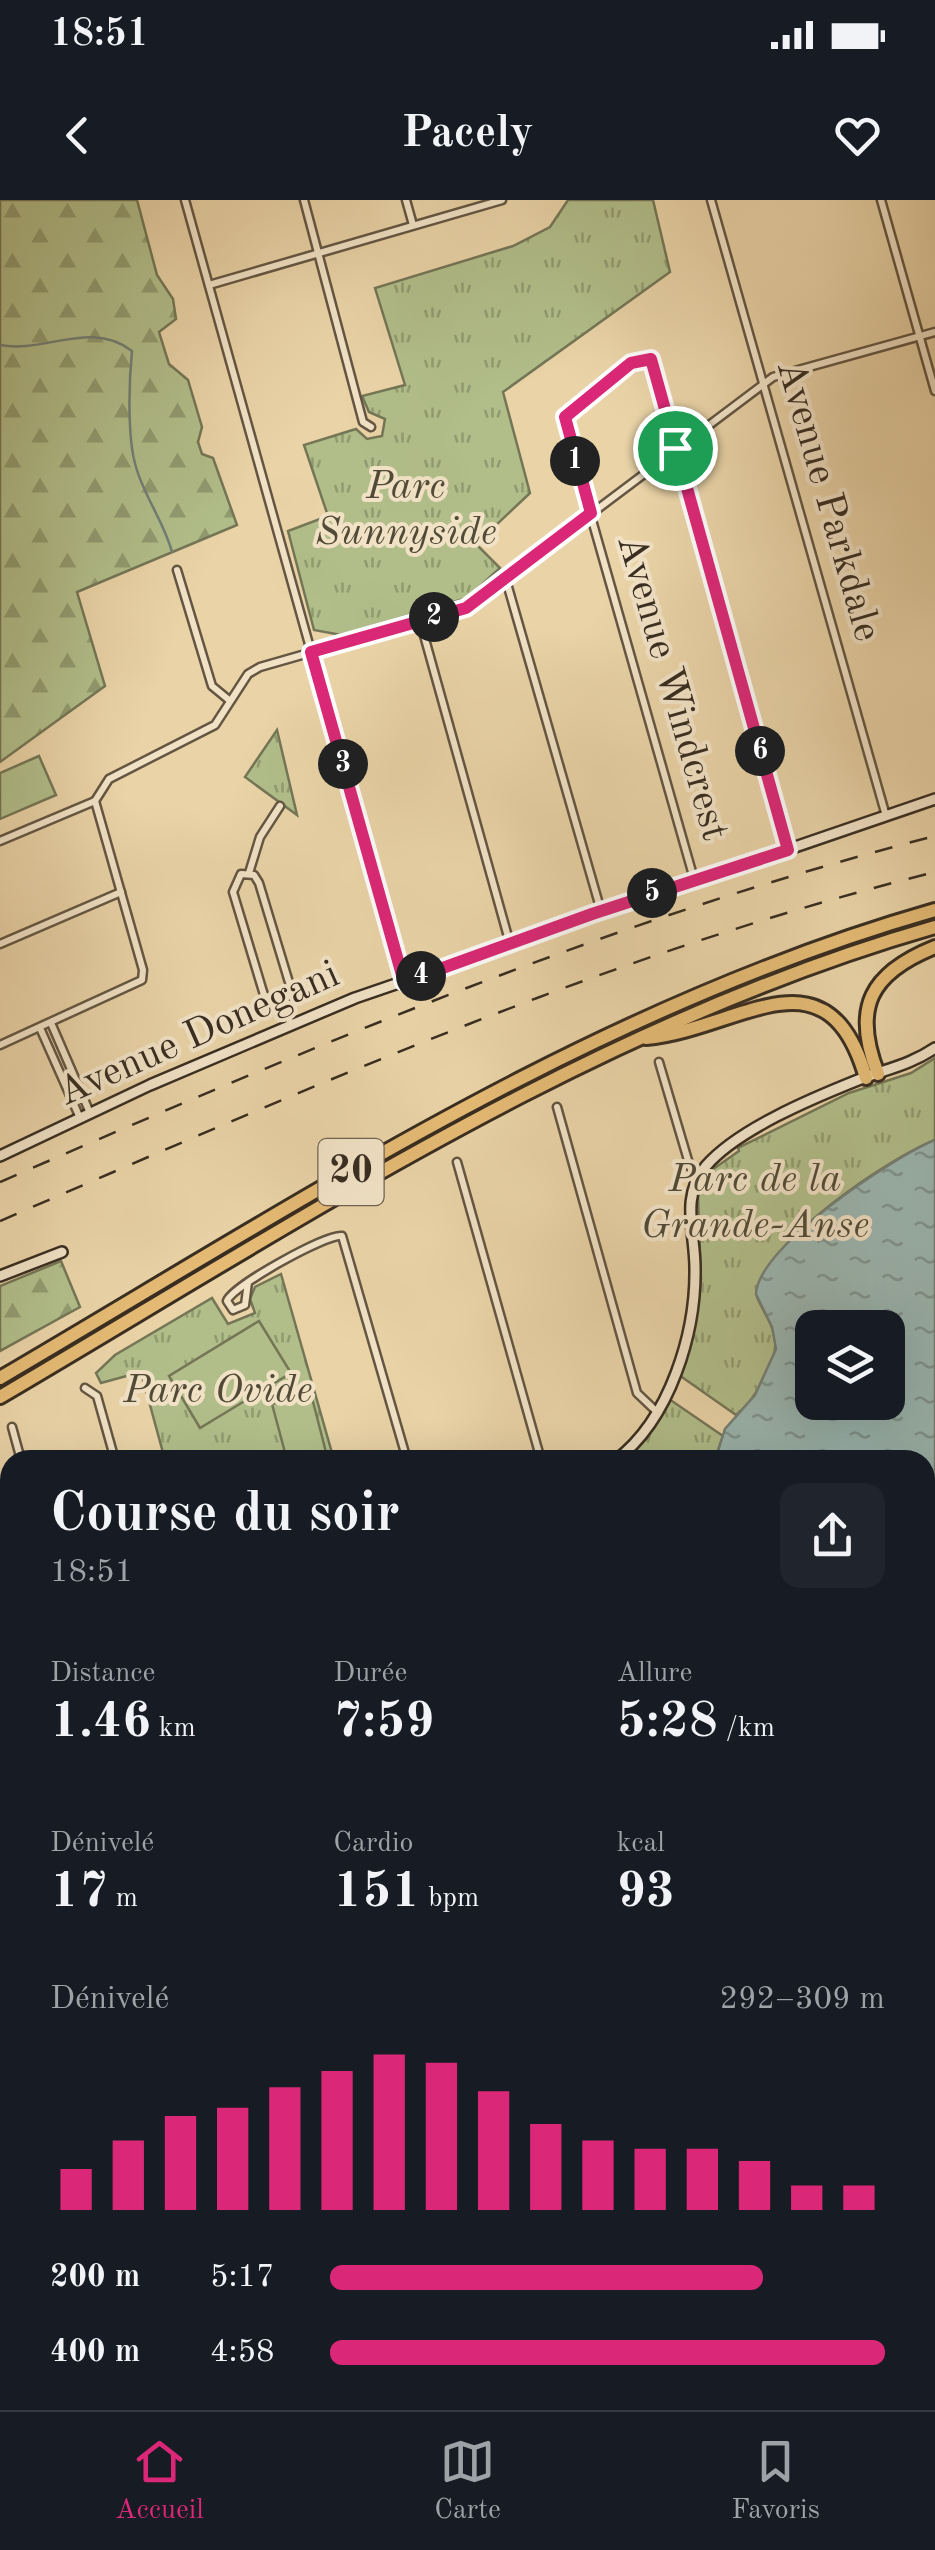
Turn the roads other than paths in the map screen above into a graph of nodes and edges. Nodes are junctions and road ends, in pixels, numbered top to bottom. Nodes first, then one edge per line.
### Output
1 (184, 200) edge
2 (304, 200) edge
3 (406, 200) edge
4 (502, 200) edge
5 (712, 200) edge
6 (882, 200) edge
7 (414, 225) junction
8 (318, 253) junction
9 (209, 285) junction
10 (935, 332) edge
11 (920, 336) junction
12 (763, 384) junction
13 (935, 390) edge
14 (371, 427) dead end
15 (675, 448) junction
16 (591, 513) junction
17 (177, 570) dead end
18 (506, 580) junction
19 (420, 621) junction
20 (311, 652) junction
21 (229, 700) junction
22 (935, 799) edge
23 (95, 801) junction
24 (280, 806) dead end
25 (886, 817) junction
26 (0, 841) edge
27 (788, 850) junction
28 (250, 873) junction
29 (694, 879) junction
30 (121, 892) junction
31 (601, 910) junction
32 (935, 910) edge
33 (935, 927) edge
34 (0, 944) edge
35 (510, 944) junction
36 (935, 946) edge
37 (404, 982) junction
38 (283, 1005) junction
39 (51, 1023) junction
40 (291, 1024) junction
41 (40, 1028) junction
42 (634, 1039) junction
43 (0, 1045) edge
44 (935, 1048) edge
45 (658, 1062) dead end
46 (872, 1076) junction
47 (557, 1108) dead end
48 (86, 1117) junction
49 (0, 1156) edge
50 (457, 1162) dead end
51 (700, 1175) junction
52 (62, 1252) dead end
53 (0, 1276) edge
54 (248, 1282) junction
55 (0, 1378) edge
56 (84, 1388) dead end
57 (0, 1397) edge
58 (657, 1412) junction
59 (12, 1427) dead end
60 (18, 1450) edge
61 (112, 1450) edge
62 (404, 1450) edge
63 (538, 1450) edge
64 (627, 1450) edge

1 - 9 street
2 - 8 street
3 - 7 street
4 - 7 street
5 - 12 street, Avenue Parkdale
6 - 11 street
7 - 8 street
8 - 9 street
8 - 14 street
9 - 20 street
10 - 11 street
11 - 12 street
11 - 13 street
12 - 15 street
12 - 25 street, Avenue Parkdale
15 - 16 street
15 - 16 street, Avenue Windcrest
15 - 27 street
16 - 18 street
16 - 29 street, Avenue Windcrest
17 - 21 street
18 - 19 street
18 - 31 street
19 - 20 street
19 - 35 street
20 - 21 street
20 - 37 street
21 - 23 street
22 - 25 street, Avenue Donegani
23 - 26 street
23 - 30 street
24 - 28 street
25 - 27 street, Avenue Donegani
27 - 29 street, Avenue Donegani
28 - 38 street
28 - 38 street
29 - 31 street, Avenue Donegani
30 - 34 street
30 - 39 street
31 - 35 street, Avenue Donegani
32 - 55 highway, 20
33 - 42 highway, 20
35 - 37 street, Avenue Donegani
36 - 46 highway
37 - 40 street, Avenue Donegani
38 - 40 street
39 - 41 street
39 - 48 street
40 - 48 street, Avenue Donegani
41 - 43 street
41 - 48 street
42 - 46 highway
42 - 57 highway, 20
44 - 46 street
45 - 51 street
46 - 51 street
47 - 58 street
48 - 49 street, Avenue Donegani
50 - 63 street
51 - 58 street
52 - 53 street
54 - 54 street
54 - 62 street
56 - 61 street
58 - 64 street
59 - 60 street

